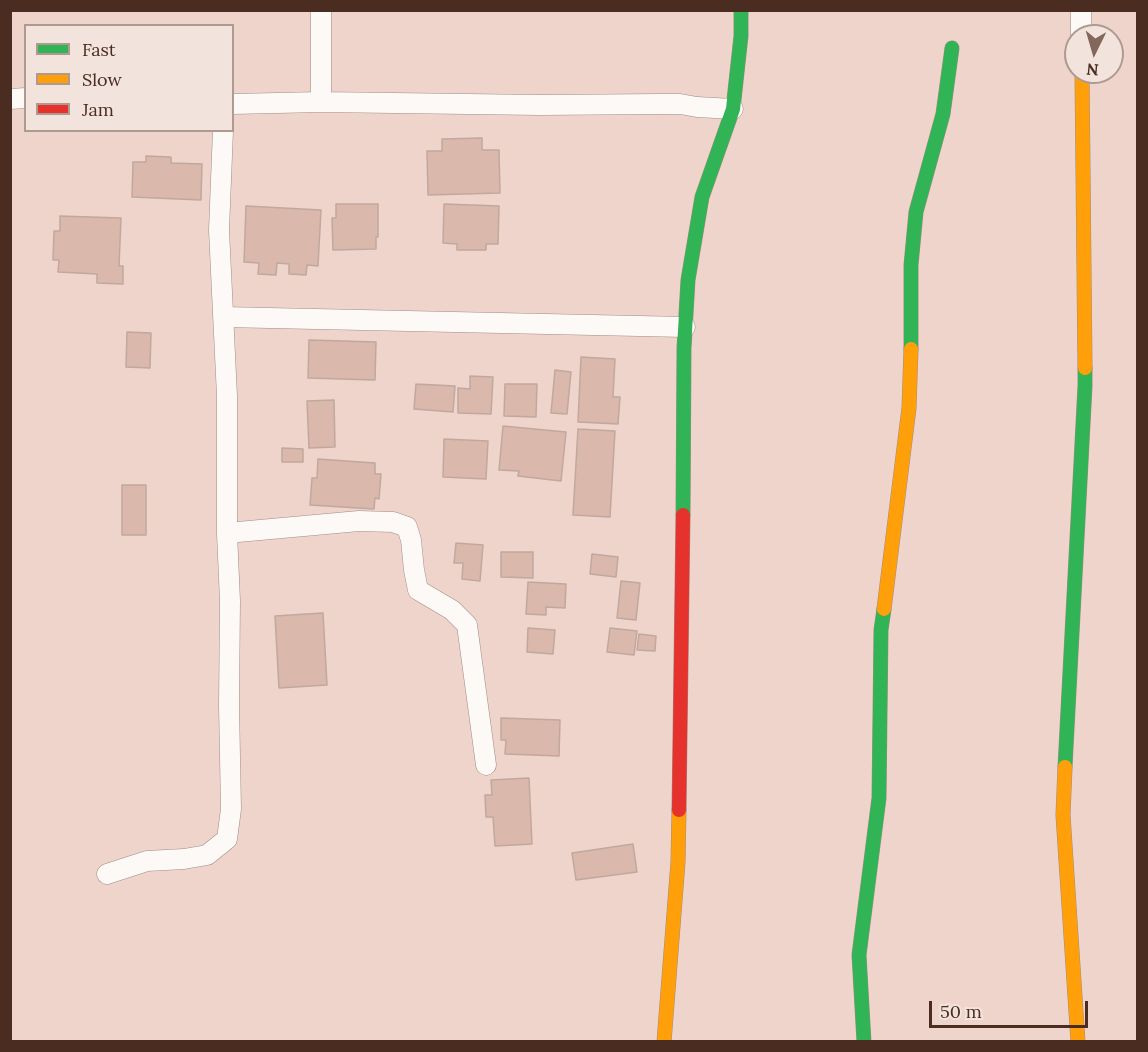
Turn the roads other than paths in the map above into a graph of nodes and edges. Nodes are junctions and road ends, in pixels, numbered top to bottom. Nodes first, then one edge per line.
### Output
1 (321, 10) edge
2 (741, 10) edge
3 (952, 48) dead end
4 (1082, 84) edge
5 (321, 102) junction
6 (234, 104) edge
7 (733, 109) junction
8 (223, 132) edge
9 (223, 317) junction
10 (685, 327) junction
11 (227, 532) junction
12 (486, 765) dead end
13 (106, 874) dead end
14 (664, 1041) edge
15 (864, 1041) edge
16 (1078, 1041) edge

1 - 5 street
2 - 7 street
3 - 15 street
4 - 16 street
5 - 6 street
5 - 7 street
7 - 10 street
8 - 9 street
9 - 10 street
9 - 11 street
10 - 14 street
11 - 12 street
11 - 13 street

